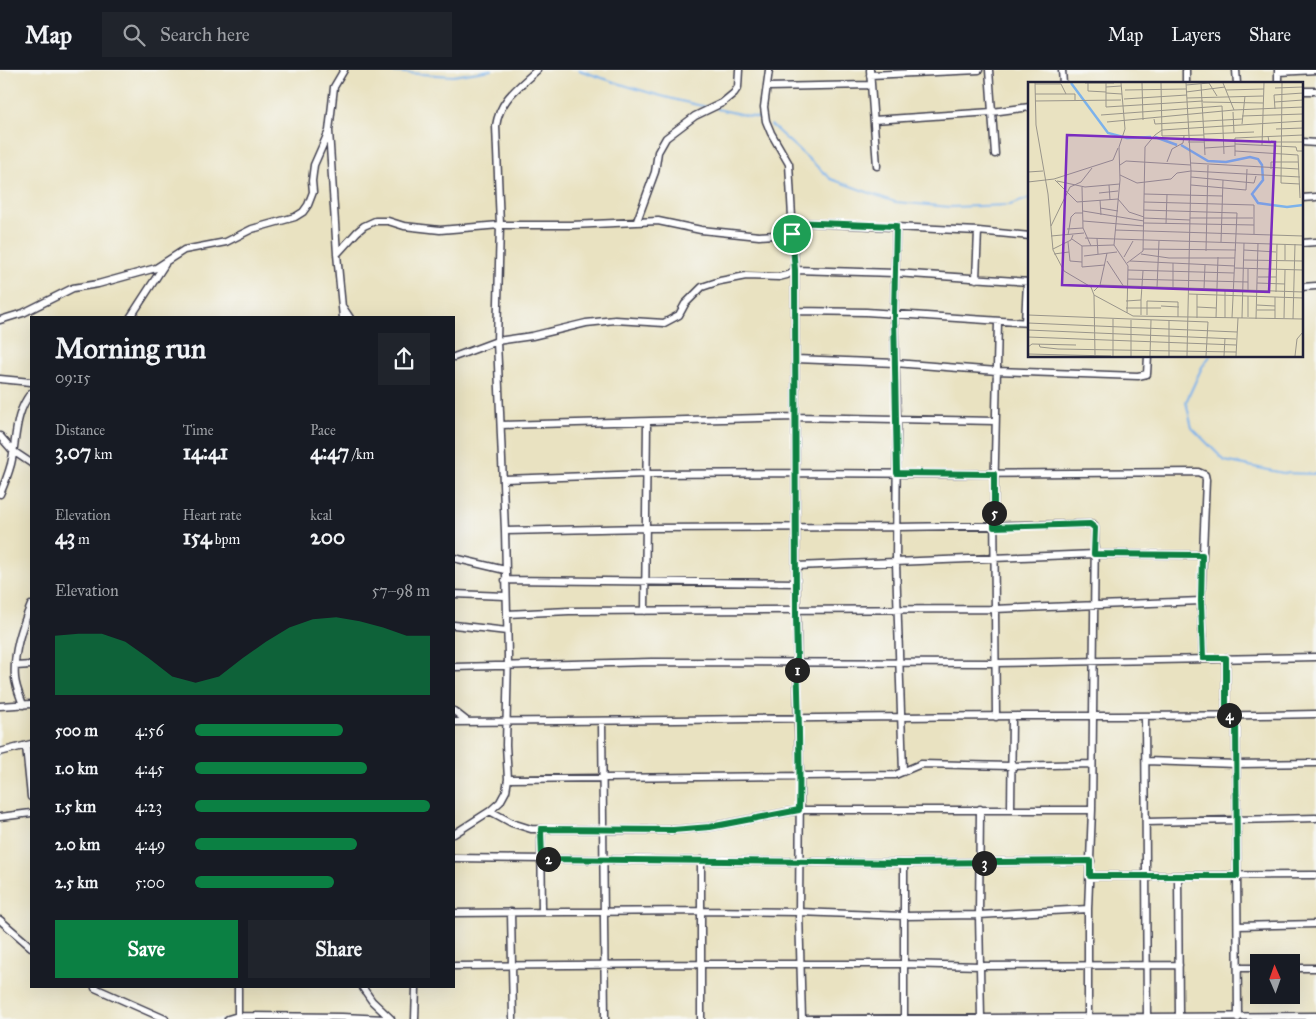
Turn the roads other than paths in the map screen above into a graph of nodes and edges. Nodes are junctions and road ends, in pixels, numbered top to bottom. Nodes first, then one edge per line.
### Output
1 (344, 70) edge
2 (537, 70) edge
3 (739, 70) edge
4 (769, 70) edge
5 (979, 70) edge
6 (989, 70) edge
7 (1316, 70) edge
8 (1278, 71) edge
9 (870, 72) edge
10 (871, 85) junction
11 (767, 87) junction
12 (1028, 107) edge
13 (992, 112) junction
14 (874, 120) junction
15 (330, 131) junction
16 (995, 154) dead end
17 (877, 166) dead end
18 (637, 221) junction
19 (791, 222) junction
20 (500, 225) junction
21 (896, 226) junction
22 (978, 231) junction
23 (792, 234) junction
24 (1028, 236) edge
25 (337, 254) junction
26 (166, 263) junction
27 (795, 270) junction
28 (895, 273) junction
29 (976, 279) junction
30 (1028, 282) edge
31 (342, 305) junction
32 (795, 311) junction
33 (894, 315) junction
34 (131, 316) edge
35 (343, 316) edge
36 (349, 316) edge
37 (0, 320) edge
38 (998, 321) junction
39 (1028, 323) edge
40 (497, 341) junction
41 (455, 357) edge
42 (1148, 358) edge
43 (796, 359) junction
44 (895, 363) junction
45 (997, 372) junction
46 (0, 379) edge
47 (30, 382) edge
48 (30, 395) edge
49 (795, 417) junction
50 (897, 420) junction
51 (995, 421) junction
52 (647, 422) junction
53 (501, 425) junction
54 (0, 436) edge
55 (13, 451) junction
56 (30, 463) edge
57 (795, 473) junction
58 (897, 473) junction
59 (646, 474) junction
60 (994, 474) junction
61 (504, 479) junction
62 (0, 494) edge
63 (796, 527) junction
64 (994, 527) junction
65 (646, 528) junction
66 (897, 528) junction
67 (505, 531) junction
68 (1094, 554) junction
69 (1202, 555) junction
70 (995, 557) junction
71 (455, 558) edge
72 (896, 562) junction
73 (796, 566) junction
74 (505, 570) junction
75 (506, 580) junction
76 (645, 581) junction
77 (796, 583) junction
78 (455, 594) edge
79 (506, 596) junction
80 (1201, 601) junction
81 (1094, 605) junction
82 (30, 608) edge
83 (897, 609) junction
84 (994, 609) junction
85 (796, 610) junction
86 (645, 611) junction
87 (507, 614) junction
88 (455, 625) edge
89 (507, 631) junction
90 (1316, 657) edge
91 (1203, 658) junction
92 (1226, 658) junction
93 (1093, 661) junction
94 (899, 662) junction
95 (797, 663) junction
96 (996, 663) junction
97 (30, 665) edge
98 (508, 665) junction
99 (15, 666) junction
100 (455, 667) edge
101 (30, 704) edge
102 (23, 705) junction
103 (0, 706) edge
104 (455, 713) edge
105 (1316, 714) edge
106 (1226, 715) junction
107 (1236, 715) junction
108 (1145, 716) junction
109 (901, 717) junction
110 (996, 717) junction
111 (1012, 717) junction
112 (1093, 717) junction
113 (798, 720) junction
114 (455, 722) edge
115 (469, 722) junction
116 (507, 722) junction
117 (602, 722) junction
118 (29, 745) edge
119 (0, 752) edge
120 (1146, 761) junction
121 (1316, 763) edge
122 (1092, 764) junction
123 (1236, 764) junction
124 (1010, 766) junction
125 (30, 769) edge
126 (903, 772) junction
127 (800, 776) junction
128 (508, 779) junction
129 (602, 779) junction
130 (980, 809) junction
131 (1011, 809) junction
132 (799, 810) junction
133 (1092, 810) junction
134 (490, 811) junction
135 (30, 813) edge
136 (0, 817) edge
137 (1316, 818) edge
138 (1237, 821) junction
139 (1147, 822) junction
140 (541, 829) junction
141 (603, 829) junction
142 (455, 833) edge
143 (455, 858) edge
144 (542, 859) junction
145 (604, 860) junction
146 (700, 860) junction
147 (1090, 861) junction
148 (799, 862) junction
149 (904, 863) junction
150 (980, 863) junction
151 (1316, 875) edge
152 (1090, 876) junction
153 (1147, 876) junction
154 (1178, 876) junction
155 (1237, 876) junction
156 (1088, 909) junction
157 (700, 911) junction
158 (511, 912) junction
159 (542, 912) junction
160 (604, 912) junction
161 (799, 912) junction
162 (455, 913) edge
163 (979, 915) junction
164 (904, 916) junction
165 (0, 920) edge
166 (1316, 924) edge
167 (1238, 926) junction
168 (30, 946) edge
169 (701, 964) junction
170 (904, 964) junction
171 (512, 965) junction
172 (604, 965) junction
173 (801, 965) junction
174 (1147, 965) junction
175 (1179, 965) junction
176 (455, 966) edge
177 (980, 966) junction
178 (1088, 966) junction
179 (1238, 968) junction
180 (1250, 968) edge
181 (1300, 968) edge
182 (1316, 968) edge
183 (95, 988) edge
184 (238, 988) edge
185 (363, 988) edge
186 (416, 988) edge
187 (238, 1016) junction
188 (1179, 1016) junction
189 (1316, 1016) edge
190 (904, 1018) edge
191 (981, 1018) edge
192 (1037, 1018) edge
193 (1088, 1018) edge
194 (1147, 1018) edge
195 (1238, 1018) edge
196 (165, 1019) edge
197 (228, 1019) edge
198 (386, 1019) edge
199 (391, 1019) edge
200 (414, 1019) edge
201 (513, 1019) edge
202 (605, 1019) edge
203 (701, 1019) edge
204 (802, 1019) edge

1 - 15 street
2 - 20 street
3 - 18 street
4 - 11 street
5 - 9 street
6 - 13 street
7 - 8 street
9 - 10 street
10 - 11 street
10 - 14 street
11 - 19 street
12 - 13 street
13 - 14 street
13 - 16 street
14 - 17 street
15 - 25 street
15 - 26 street
18 - 20 street
18 - 23 street
19 - 21 street
19 - 23 street
20 - 25 street
20 - 40 street
21 - 22 street
21 - 28 street
22 - 24 street
22 - 29 street
23 - 27 street
25 - 31 street
26 - 34 street
26 - 37 street
27 - 28 street
27 - 32 street
27 - 40 street
28 - 29 street
28 - 33 street
29 - 30 street
31 - 35 street
31 - 36 street
32 - 33 street
32 - 43 street
33 - 38 street
33 - 44 street
38 - 39 street
38 - 45 street
40 - 41 street
40 - 53 street
42 - 45 street
43 - 44 street
43 - 49 street
44 - 45 street
44 - 50 street
45 - 51 street
46 - 47 street
48 - 55 street
49 - 50 street
49 - 52 street
49 - 57 street
50 - 51 street
50 - 58 street
51 - 60 street
52 - 53 street
52 - 59 street
53 - 61 street
54 - 55 street
55 - 56 street
55 - 62 street
57 - 58 street
57 - 59 street
57 - 63 street
58 - 60 street
58 - 66 street
59 - 61 street
59 - 65 street
60 - 64 street
60 - 69 street
61 - 67 street
63 - 65 street
63 - 66 street
63 - 73 street
64 - 66 street
64 - 68 street
64 - 70 street
65 - 67 street
65 - 76 street
66 - 72 street
67 - 74 street
68 - 69 street
68 - 70 street
68 - 81 street
69 - 80 street
70 - 72 street
70 - 84 street
71 - 74 street
72 - 73 street
72 - 83 street
73 - 77 street
74 - 75 street
75 - 76 street
75 - 79 street
76 - 77 street
76 - 86 street
77 - 85 street
78 - 79 street
79 - 87 street
80 - 81 street
80 - 91 street
81 - 84 street
81 - 93 street
82 - 99 street
83 - 84 street
83 - 85 street
83 - 94 street
84 - 96 street
85 - 86 street
85 - 95 street
86 - 87 street
87 - 89 street
88 - 89 street
89 - 98 street
90 - 92 street
91 - 92 street
91 - 93 street
92 - 106 street
93 - 96 street
93 - 112 street
94 - 95 street
94 - 96 street
94 - 109 street
95 - 98 street
95 - 113 street
96 - 110 street
97 - 99 street
98 - 100 street
98 - 116 street
99 - 102 street
101 - 102 street
102 - 103 street
104 - 115 street
105 - 107 street
106 - 107 street
106 - 108 street
107 - 123 street
108 - 112 street
108 - 120 street
109 - 110 street
109 - 113 street
109 - 126 street
110 - 111 street
111 - 112 street
111 - 124 street
112 - 122 street
113 - 117 street
113 - 127 street
114 - 115 street
115 - 116 street
116 - 117 street
116 - 128 street
117 - 129 street
118 - 119 street
118 - 125 street
120 - 123 street
120 - 139 street
121 - 123 street
122 - 124 street
122 - 133 street
123 - 138 street
124 - 126 street
124 - 131 street
126 - 127 street
127 - 129 street
127 - 132 street
128 - 129 street
128 - 134 street
129 - 141 street
130 - 131 street
130 - 132 street
130 - 150 street
131 - 133 street
132 - 141 street
132 - 148 street
133 - 147 street
134 - 140 street
134 - 142 street
135 - 136 street
137 - 138 street
138 - 139 street
138 - 155 street
139 - 153 street
140 - 141 street
140 - 144 street
141 - 145 street
143 - 144 street
144 - 145 street
144 - 159 street
145 - 146 street
145 - 160 street
146 - 148 street
146 - 157 street
147 - 150 street
147 - 152 street
148 - 149 street
148 - 161 street
149 - 150 street
149 - 164 street
150 - 163 street
151 - 155 street
152 - 153 street
152 - 156 street
153 - 154 street
153 - 174 street
154 - 155 street
154 - 175 street
155 - 167 street
156 - 163 street
156 - 178 street
157 - 160 street
157 - 161 street
157 - 169 street
158 - 159 street
158 - 162 street
158 - 171 street
159 - 160 street
160 - 172 street
161 - 164 street
161 - 173 street
163 - 164 street
163 - 177 street
164 - 170 street
165 - 168 street
166 - 167 street
167 - 179 street
169 - 172 street
169 - 173 street
169 - 203 street
170 - 173 street
170 - 177 street
170 - 190 street
171 - 172 street
171 - 176 street
171 - 201 street
172 - 202 street
173 - 204 street
174 - 175 street
174 - 178 street
174 - 194 street
175 - 188 street
177 - 178 street
177 - 191 street
178 - 193 street
179 - 180 street
179 - 195 street
181 - 182 street
183 - 196 street
184 - 187 street
185 - 199 street
186 - 200 street
187 - 197 street
187 - 198 street
188 - 194 street
188 - 195 street
189 - 195 street
190 - 191 street
190 - 204 street
191 - 192 street
192 - 193 street
193 - 194 street

